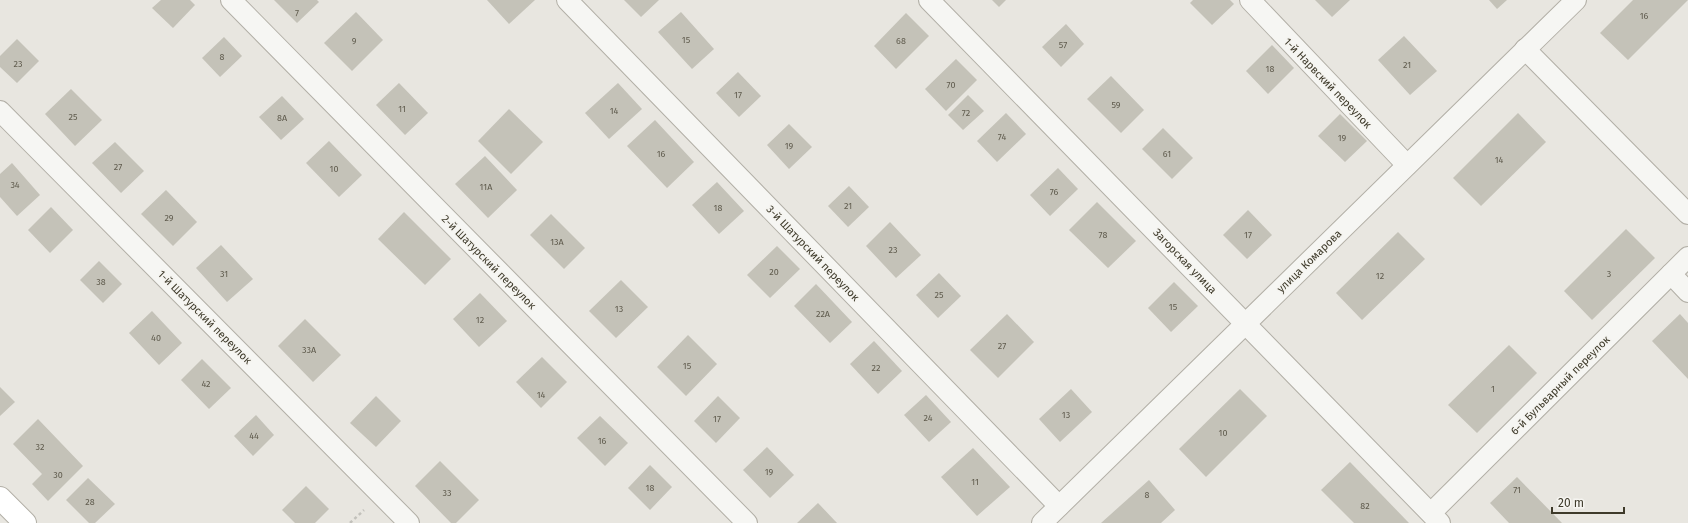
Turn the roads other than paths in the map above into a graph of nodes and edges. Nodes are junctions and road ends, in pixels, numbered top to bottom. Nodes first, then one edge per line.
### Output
1 (231, 0) edge
2 (567, 0) edge
3 (929, 0) edge
4 (1250, 0) edge
5 (1576, 0) edge
6 (1525, 49) junction
7 (0, 111) edge
8 (1407, 165) junction
9 (1688, 214) edge
10 (1688, 257) edge
11 (1671, 274) junction
12 (1688, 292) edge
13 (1246, 324) junction
14 (0, 498) edge
15 (1059, 506) junction
16 (1436, 518) edge
17 (24, 523) edge
18 (410, 523) edge
19 (747, 523) edge
20 (1042, 523) edge

1 - 19 street, 2-й Шатурский переулок
2 - 15 street, 3-й Шатурский переулок
3 - 13 street, Загорская улица
4 - 8 street, 1-й Нарвский переулок
5 - 6 street, улица Комарова
6 - 8 street, улица Комарова
6 - 9 street
7 - 18 street, 1-й Шатурский переулок
8 - 13 street, улица Комарова
10 - 11 street, 6-й Бульварный переулок
11 - 12 street
11 - 16 street, 6-й Бульварный переулок
13 - 15 street, улица Комарова
13 - 16 street, Загорская улица
14 - 17 main road
15 - 20 street, улица Комарова

